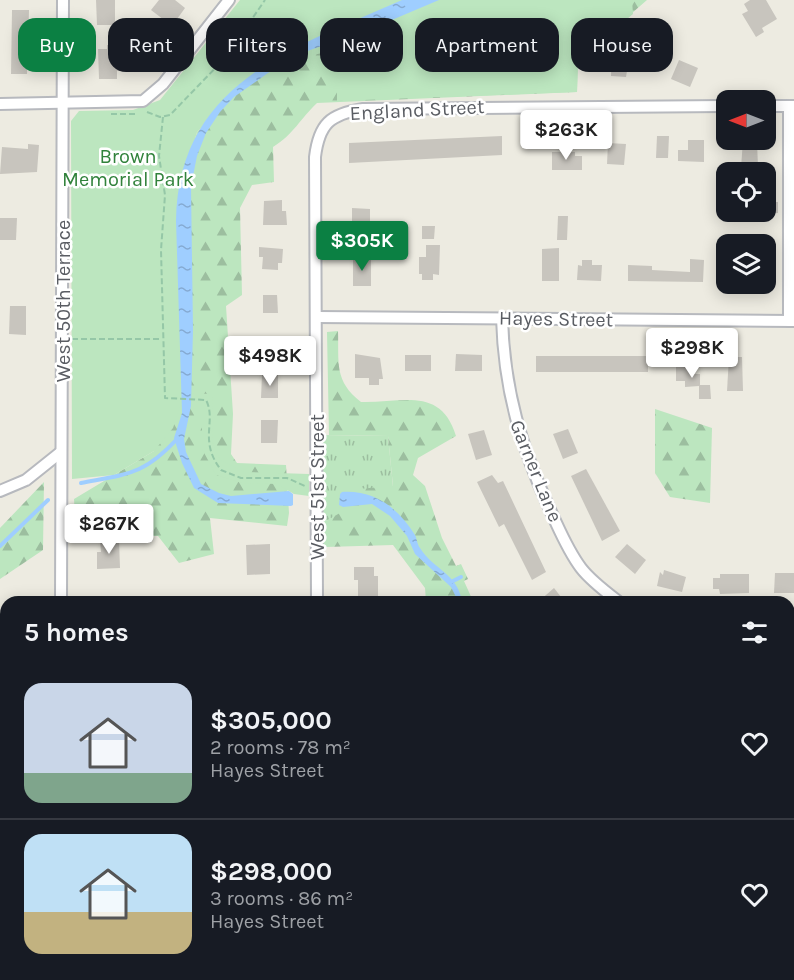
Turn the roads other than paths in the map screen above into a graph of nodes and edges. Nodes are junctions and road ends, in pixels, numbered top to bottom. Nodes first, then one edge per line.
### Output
1 (63, 0) edge
2 (229, 0) edge
3 (64, 103) junction
4 (0, 104) edge
5 (716, 106) edge
6 (791, 106) edge
7 (326, 123) joint
8 (318, 317) junction
9 (501, 318) junction
10 (792, 321) edge
11 (61, 452) junction
12 (0, 491) edge
13 (62, 596) edge
14 (317, 596) edge
15 (612, 596) edge

1 - 3 street, West 50th Terrace
2 - 3 street
3 - 4 street
3 - 11 street, West 50th Terrace
5 - 7 street, England Street
6 - 10 street
7 - 8 street, West 51st Street
8 - 9 street, Hayes Street
8 - 14 street, West 51st Street
9 - 10 street, Hayes Street
9 - 15 street, Garner Lane
11 - 12 street
11 - 13 street, West 50th Terrace

